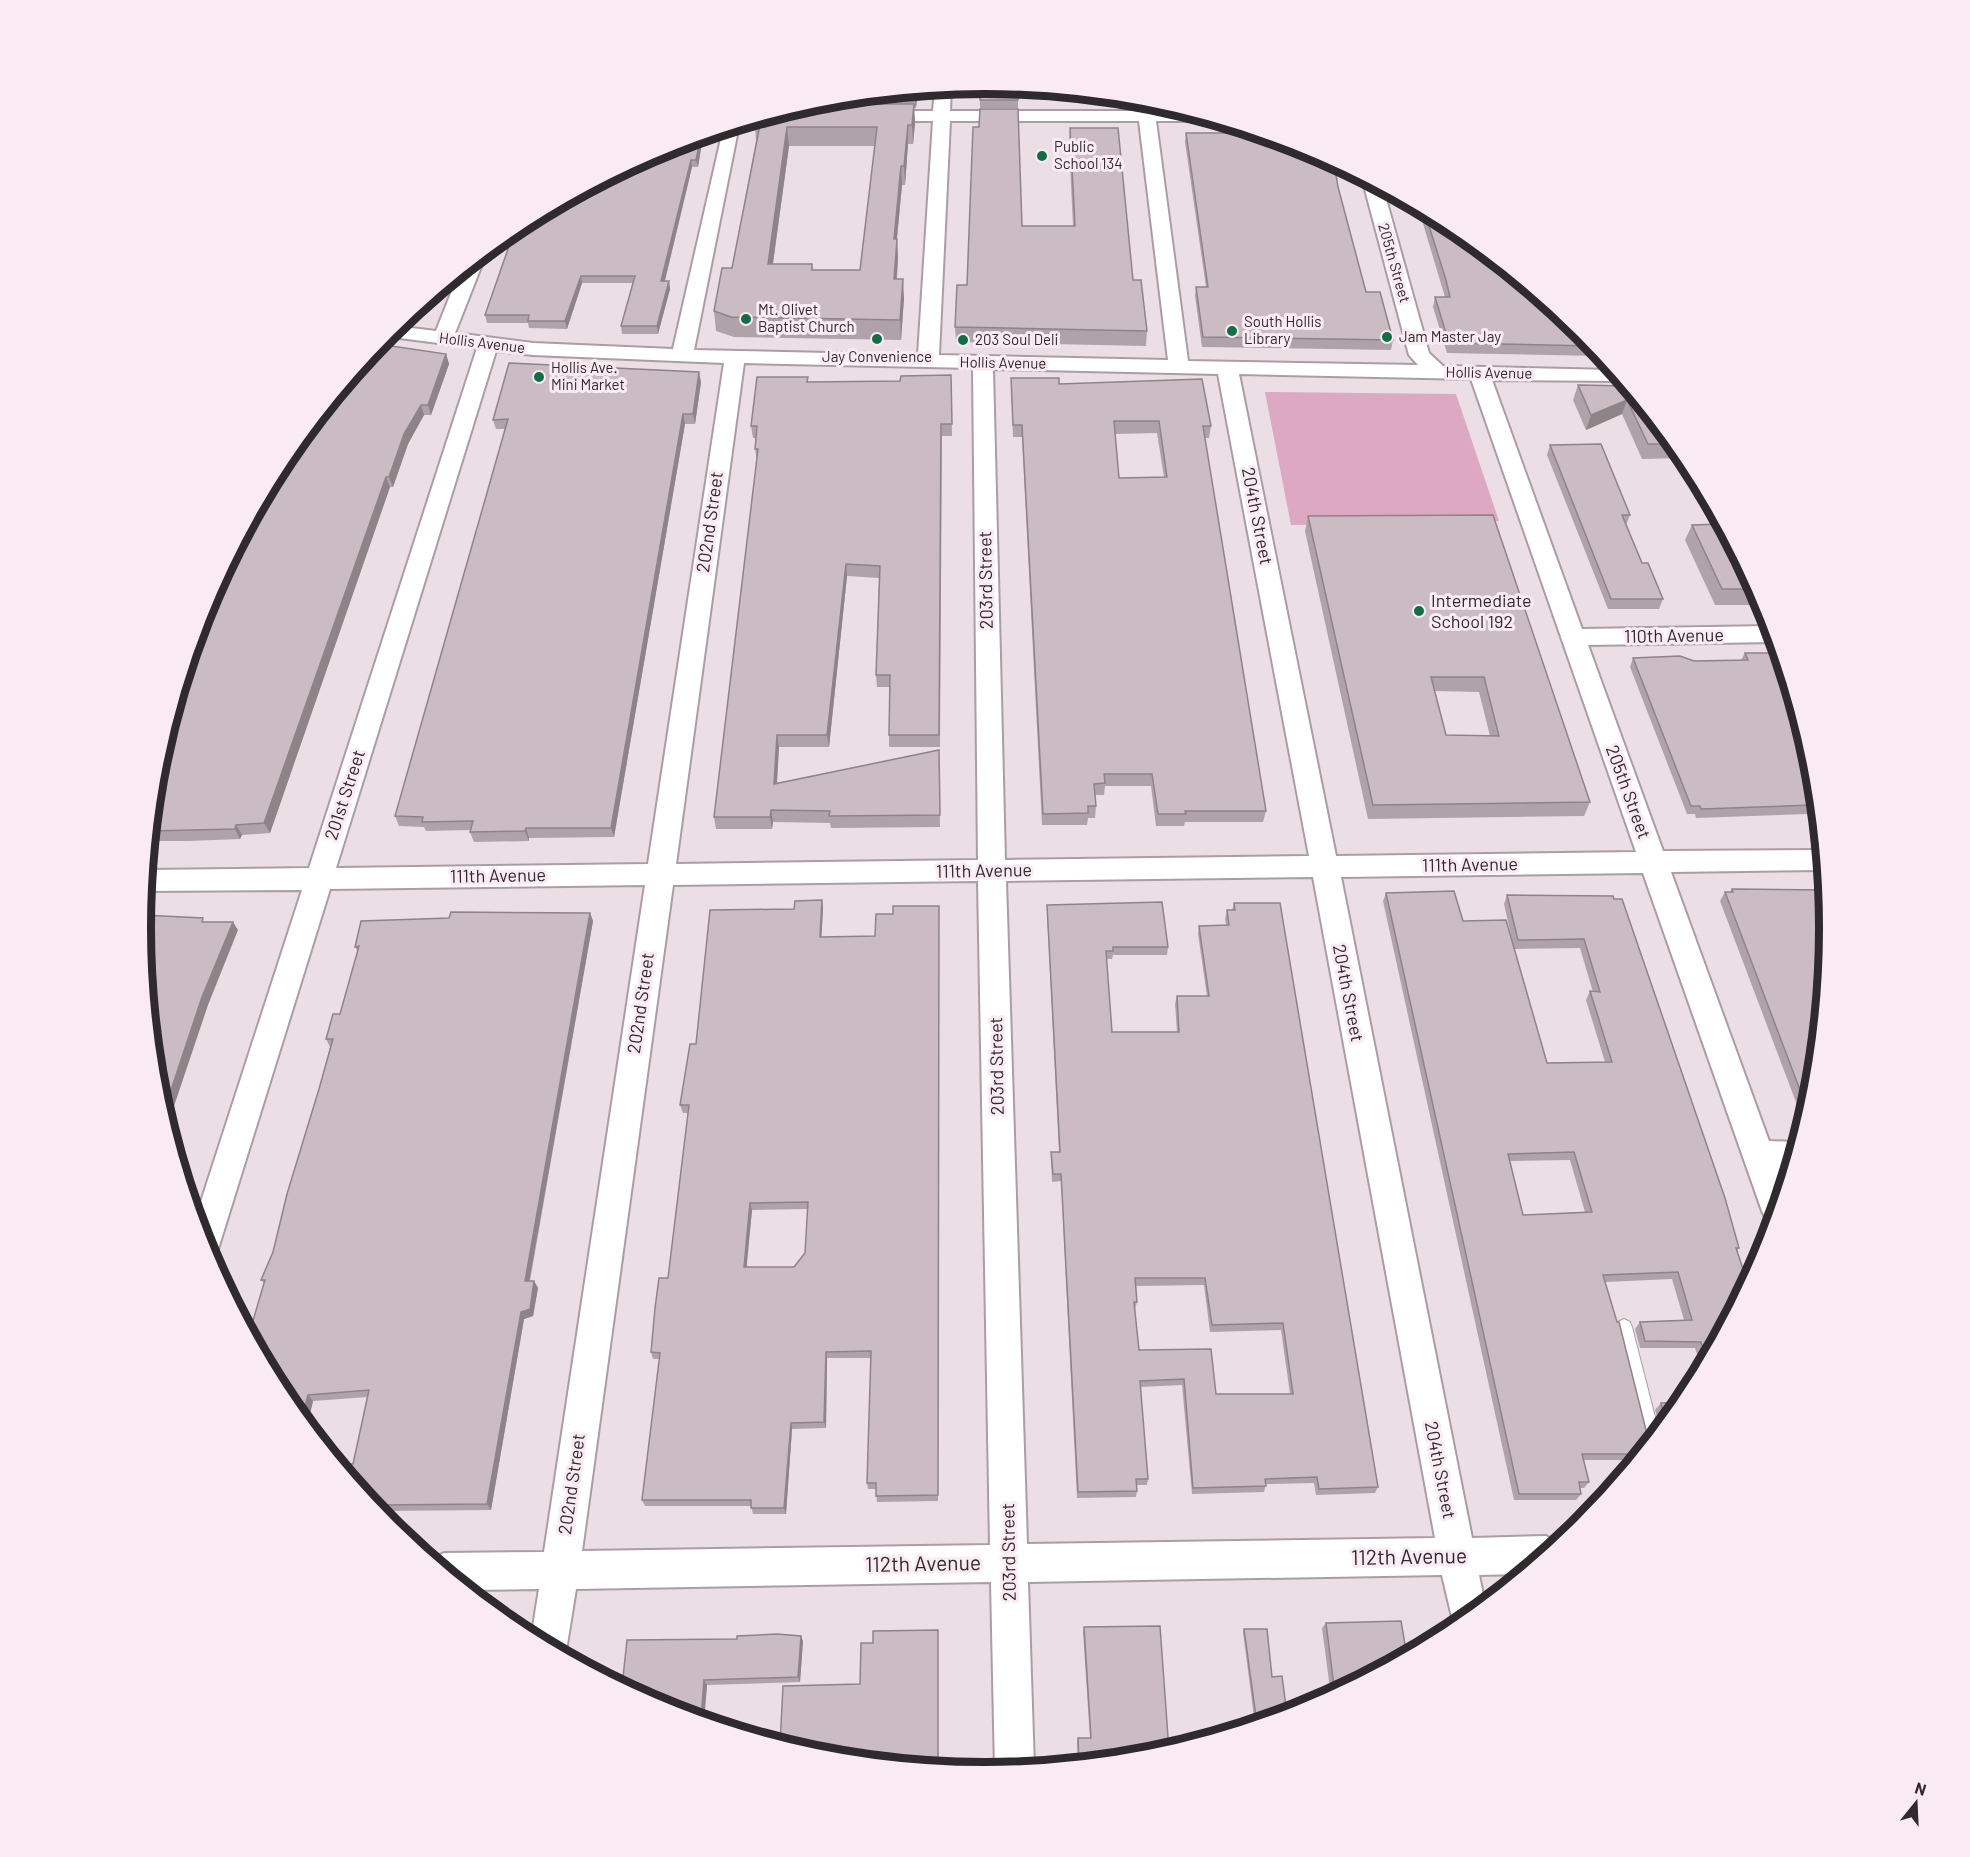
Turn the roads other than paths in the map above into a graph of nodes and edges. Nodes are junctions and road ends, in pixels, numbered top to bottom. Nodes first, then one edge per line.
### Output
1 (943, 96) edge
2 (1133, 109) edge
3 (1146, 111) edge
4 (862, 116) edge
5 (942, 116) junction
6 (730, 135) edge
7 (1374, 191) edge
8 (468, 274) edge
9 (401, 333) edge
10 (443, 339) junction
11 (489, 344) junction
12 (682, 356) junction
13 (735, 357) junction
14 (928, 362) junction
15 (982, 363) junction
16 (1179, 367) junction
17 (1226, 368) junction
18 (1437, 372) junction
19 (1479, 373) junction
20 (1609, 376) edge
21 (1765, 634) edge
22 (1573, 637) junction
23 (1816, 860) edge
24 (1653, 863) junction
25 (1323, 866) junction
26 (992, 871) junction
27 (660, 874) junction
28 (319, 879) junction
29 (153, 881) edge
30 (1758, 1155) junction
31 (1788, 1155) edge
32 (1774, 1200) edge
33 (208, 1231) edge
34 (1624, 1327) dead end
35 (1650, 1432) edge
36 (1536, 1555) edge
37 (1457, 1557) junction
38 (1010, 1563) junction
39 (560, 1570) junction
40 (455, 1572) edge
41 (1467, 1609) edge
42 (550, 1640) edge
43 (1014, 1761) edge

1 - 5 street
2 - 5 street
3 - 16 street
4 - 5 street
5 - 14 street
6 - 12 street
7 - 18 street, 205th Street
8 - 10 street
9 - 10 street, Hollis Avenue
10 - 11 street, Hollis Avenue
11 - 12 street, Hollis Avenue
11 - 28 street, 201st Street
12 - 13 street, Hollis Avenue
13 - 14 street, Hollis Avenue
13 - 27 street, 202nd Street
14 - 15 street, Hollis Avenue
15 - 16 street, Hollis Avenue
15 - 26 street, 203rd Street
16 - 17 street, Hollis Avenue
17 - 18 street, Hollis Avenue
17 - 25 street, 204th Street
18 - 19 street, Hollis Avenue
19 - 20 street, Hollis Avenue
19 - 22 street, 205th Street
21 - 22 street, 110th Avenue
22 - 24 street, 205th Street
23 - 24 street, 111th Avenue
24 - 25 street, 111th Avenue
24 - 30 street, 205th Street
25 - 26 street, 111th Avenue
25 - 37 street, 204th Street
26 - 27 street, 111th Avenue
26 - 38 street, 203rd Street
27 - 28 street, 111th Avenue
27 - 39 street, 202nd Street
28 - 29 street, 111th Avenue
28 - 33 street, 201st Street
30 - 31 street
30 - 32 street, 205th Street
34 - 35 lane
36 - 37 street, 112th Avenue
37 - 38 street, 112th Avenue
37 - 41 street, 204th Street
38 - 39 street, 112th Avenue
38 - 43 street, 203rd Street
39 - 40 street, 112th Avenue
39 - 42 street, 202nd Street

